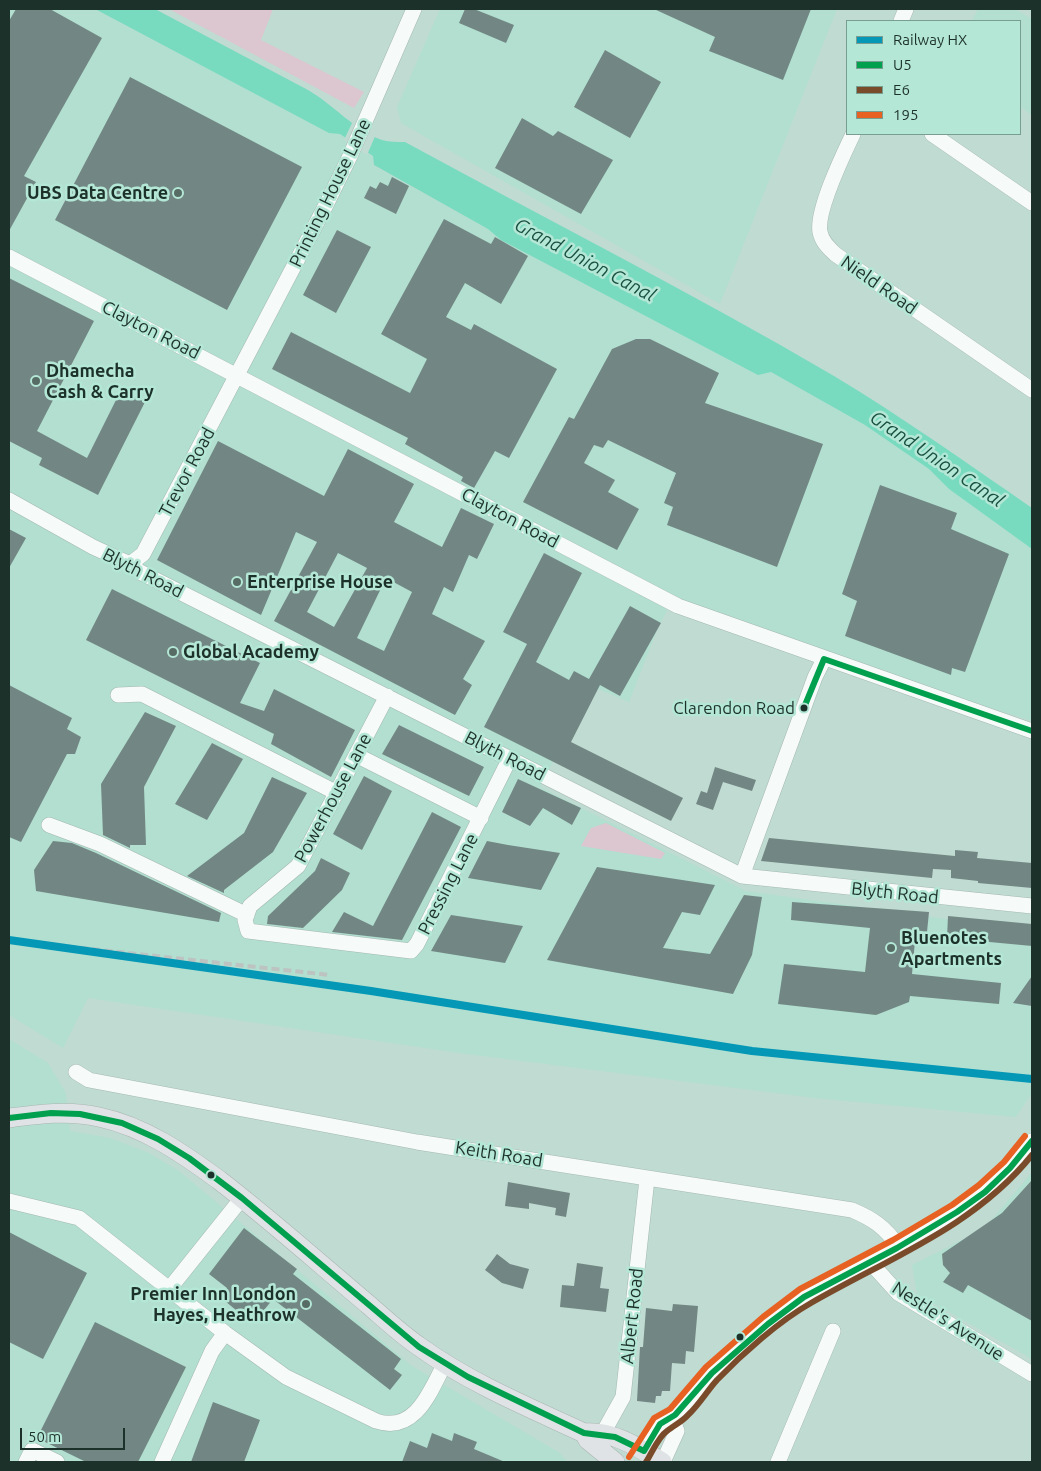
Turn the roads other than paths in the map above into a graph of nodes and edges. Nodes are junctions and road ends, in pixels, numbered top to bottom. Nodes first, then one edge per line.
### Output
1 (414, 9) edge
2 (853, 135) edge
3 (933, 135) edge
4 (1032, 203) edge
5 (9, 257) edge
6 (238, 375) junction
7 (1032, 390) edge
8 (9, 500) edge
9 (130, 564) junction
10 (824, 659) junction
11 (118, 695) dead end
12 (387, 696) junction
13 (1032, 731) edge
14 (356, 755) junction
15 (510, 758) junction
16 (336, 793) junction
17 (480, 818) junction
18 (50, 825) dead end
19 (742, 876) junction
20 (1032, 906) edge
21 (247, 915) junction
22 (84, 1081) dead end
23 (9, 1118) edge
24 (1032, 1141) edge
25 (647, 1179) junction
26 (242, 1198) junction
27 (9, 1201) edge
28 (898, 1246) junction
29 (869, 1261) junction
30 (170, 1288) junction
31 (833, 1331) dead end
32 (226, 1333) junction
33 (445, 1363) junction
34 (1032, 1374) edge
35 (673, 1420) junction
36 (594, 1438) junction
37 (640, 1456) edge
38 (26, 1462) edge
39 (57, 1462) edge
40 (162, 1462) edge
41 (615, 1462) edge
42 (662, 1462) edge
43 (778, 1462) edge

1 - 6 street, Printing House Lane
2 - 7 street, Nield Road
3 - 4 street
5 - 6 street, Clayton Road
6 - 9 street, Trevor Road
6 - 10 street, Clayton Road
8 - 9 street, Blyth Road
9 - 12 street, Blyth Road
10 - 13 street, Clayton Road
10 - 19 street
11 - 16 street
12 - 14 street, Powerhouse Lane
12 - 15 street, Blyth Road
14 - 16 street, Powerhouse Lane
14 - 17 street
15 - 17 street, Pressing Lane
15 - 19 street, Blyth Road
16 - 21 street, Powerhouse Lane
17 - 21 street, Pressing Lane
18 - 21 street
19 - 20 street, Blyth Road
22 - 25 street, Keith Road
23 - 26 main road
24 - 28 street
25 - 28 street, Keith Road
25 - 36 street, Albert Road
26 - 30 street
26 - 33 main road
27 - 30 street
28 - 29 street
29 - 34 street, Nestle's Avenue
29 - 35 street
30 - 32 street
31 - 43 street
32 - 33 street
32 - 40 street
33 - 36 main road
35 - 37 street
35 - 42 street
36 - 37 main road
36 - 41 main road
37 - 42 main road
38 - 39 street

